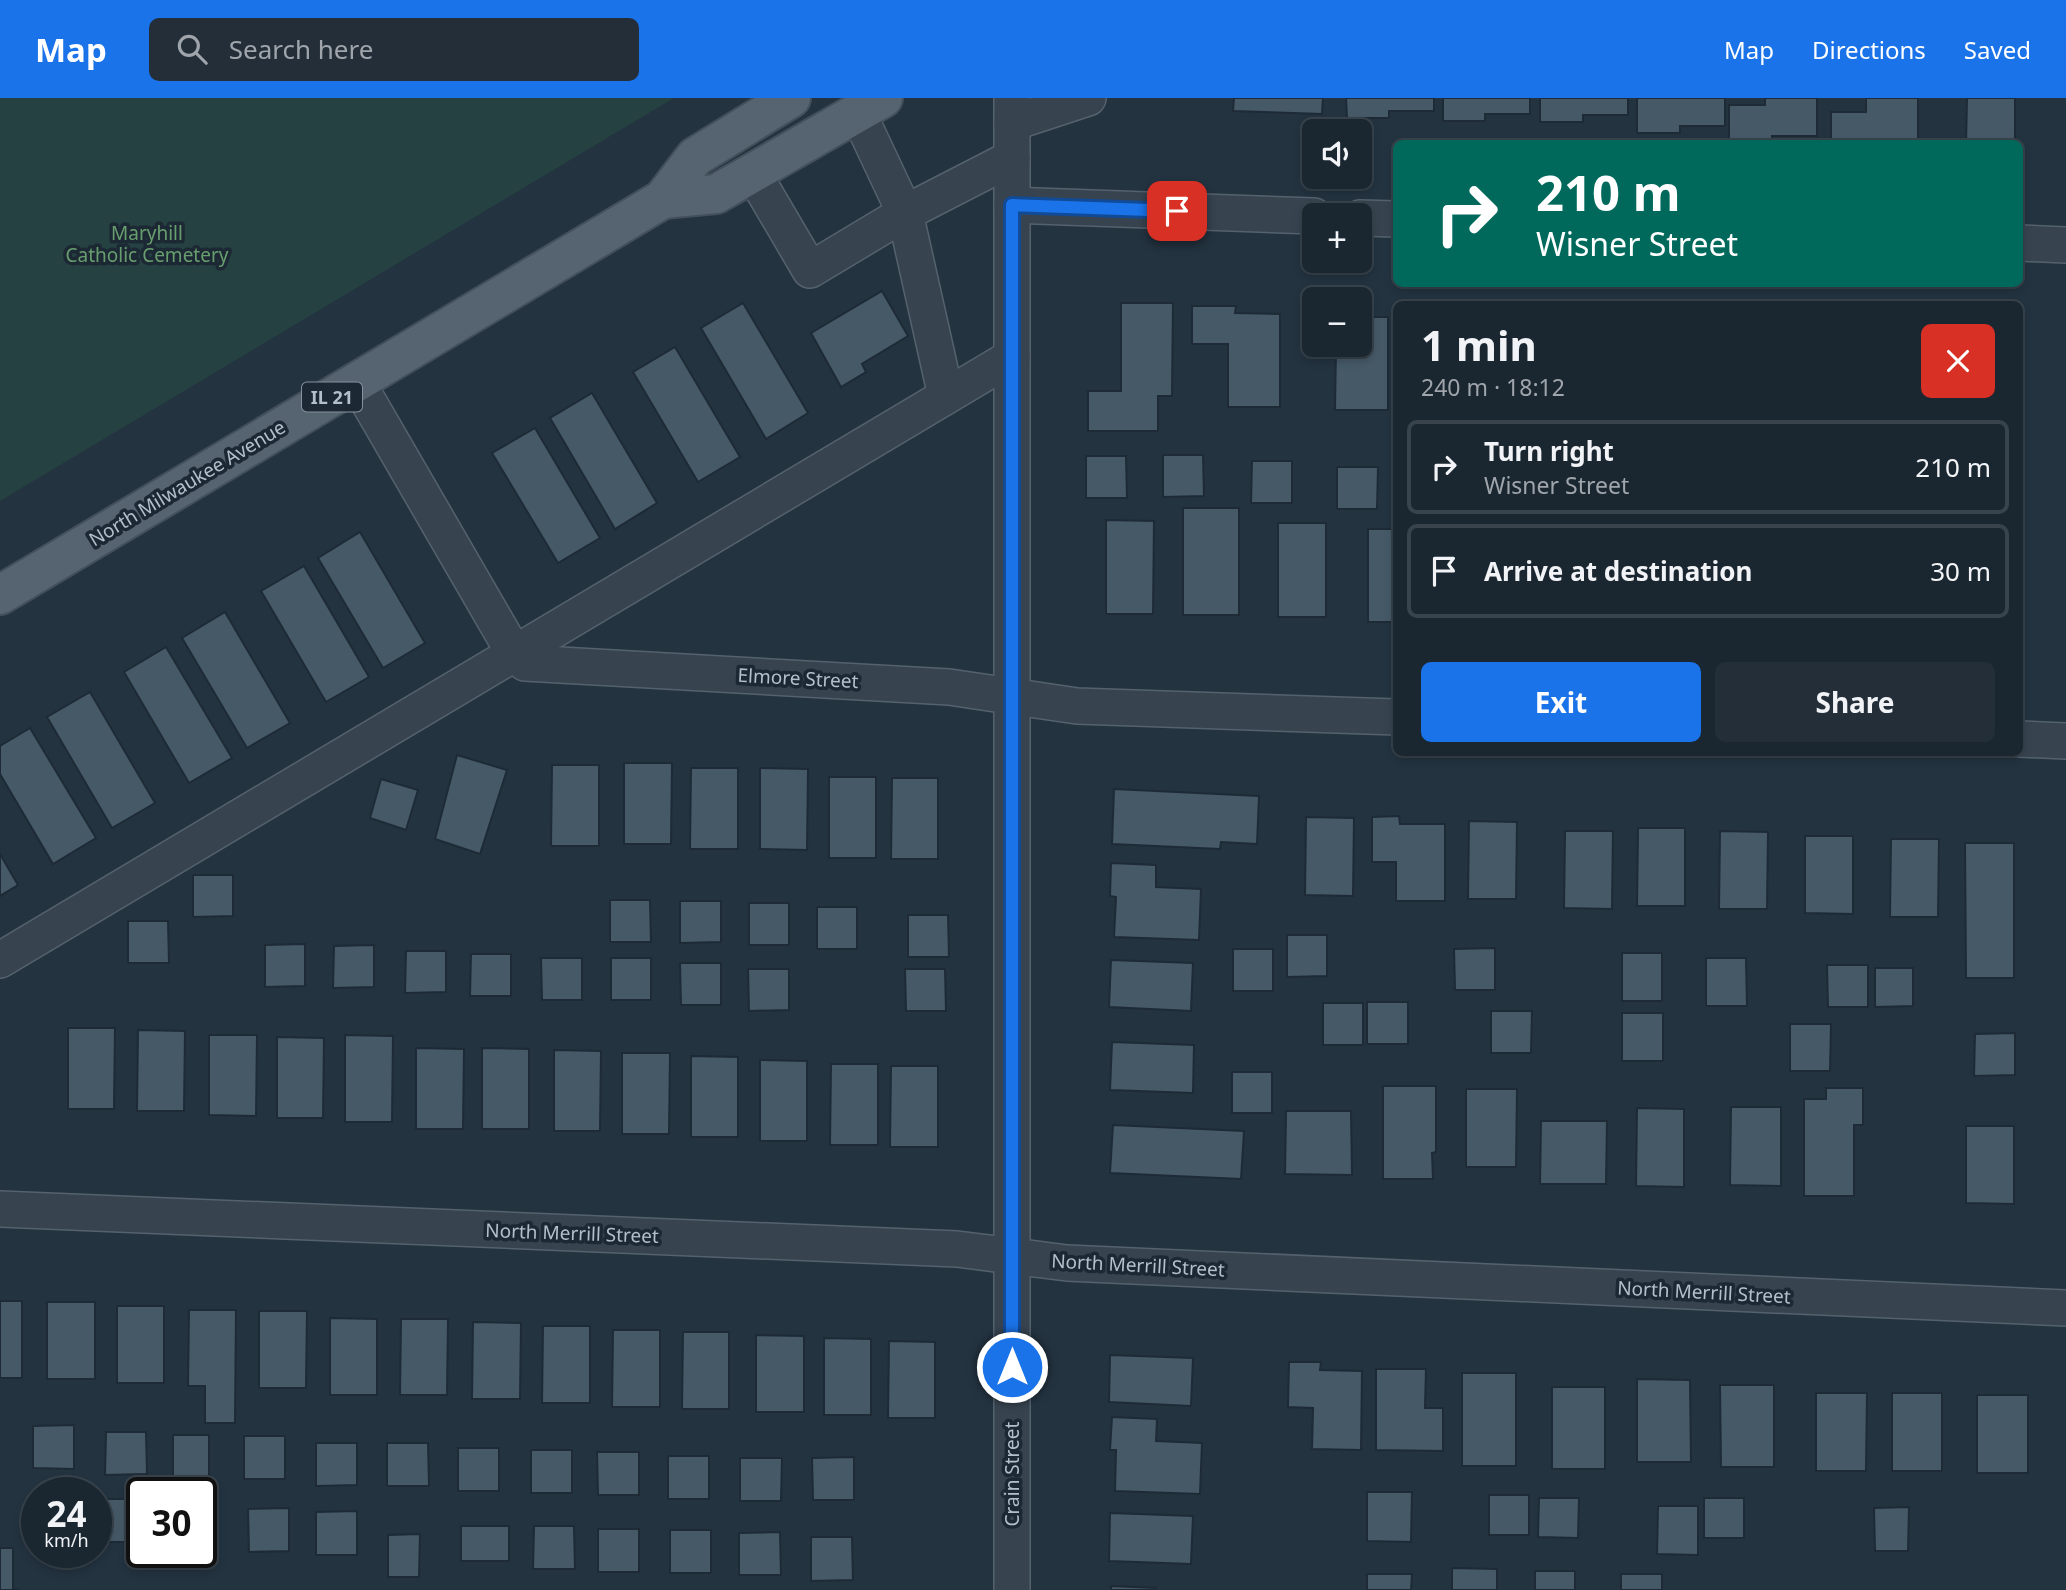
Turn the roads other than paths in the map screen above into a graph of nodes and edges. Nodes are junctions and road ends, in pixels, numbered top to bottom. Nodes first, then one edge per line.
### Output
1 (791, 98) edge
2 (1088, 98) edge
3 (870, 105) edge
4 (1012, 111) edge
5 (1012, 158) junction
6 (753, 173) junction
7 (663, 199) junction
8 (1012, 205) junction
9 (905, 213) junction
10 (1302, 216) edge
11 (1372, 218) edge
12 (1393, 219) edge
13 (2023, 243) edge
14 (2066, 245) edge
15 (1012, 356) junction
16 (357, 382) junction
17 (946, 396) junction
18 (0, 595) edge
19 (514, 653) junction
20 (1012, 695) junction
21 (1393, 717) edge
22 (2023, 739) edge
23 (2066, 741) edge
24 (0, 960) edge
25 (0, 1209) edge
26 (1012, 1256) junction
27 (2066, 1308) edge
28 (1012, 1590) edge

1 - 7 main road, North Milwaukee Avenue / IL 21
2 - 4 street
3 - 6 main road, North Milwaukee Avenue / IL 21
3 - 9 street
4 - 5 street, Crain Street
5 - 8 street, Crain Street
5 - 9 street
6 - 7 main road, North Milwaukee Avenue / IL 21
6 - 9 street
7 - 16 main road, North Milwaukee Avenue / IL 21
8 - 10 street
8 - 15 street, Crain Street
9 - 17 street
11 - 12 street
13 - 14 street
15 - 17 street
15 - 20 street, Crain Street
16 - 18 main road, North Milwaukee Avenue / IL 21
16 - 19 street
17 - 19 street
19 - 20 street, Elmore Street
19 - 24 street
20 - 21 street, Elmore Street
20 - 26 street, Crain Street
22 - 23 street
25 - 26 street, North Merrill Street
26 - 27 street, North Merrill Street
26 - 28 street, Crain Street

